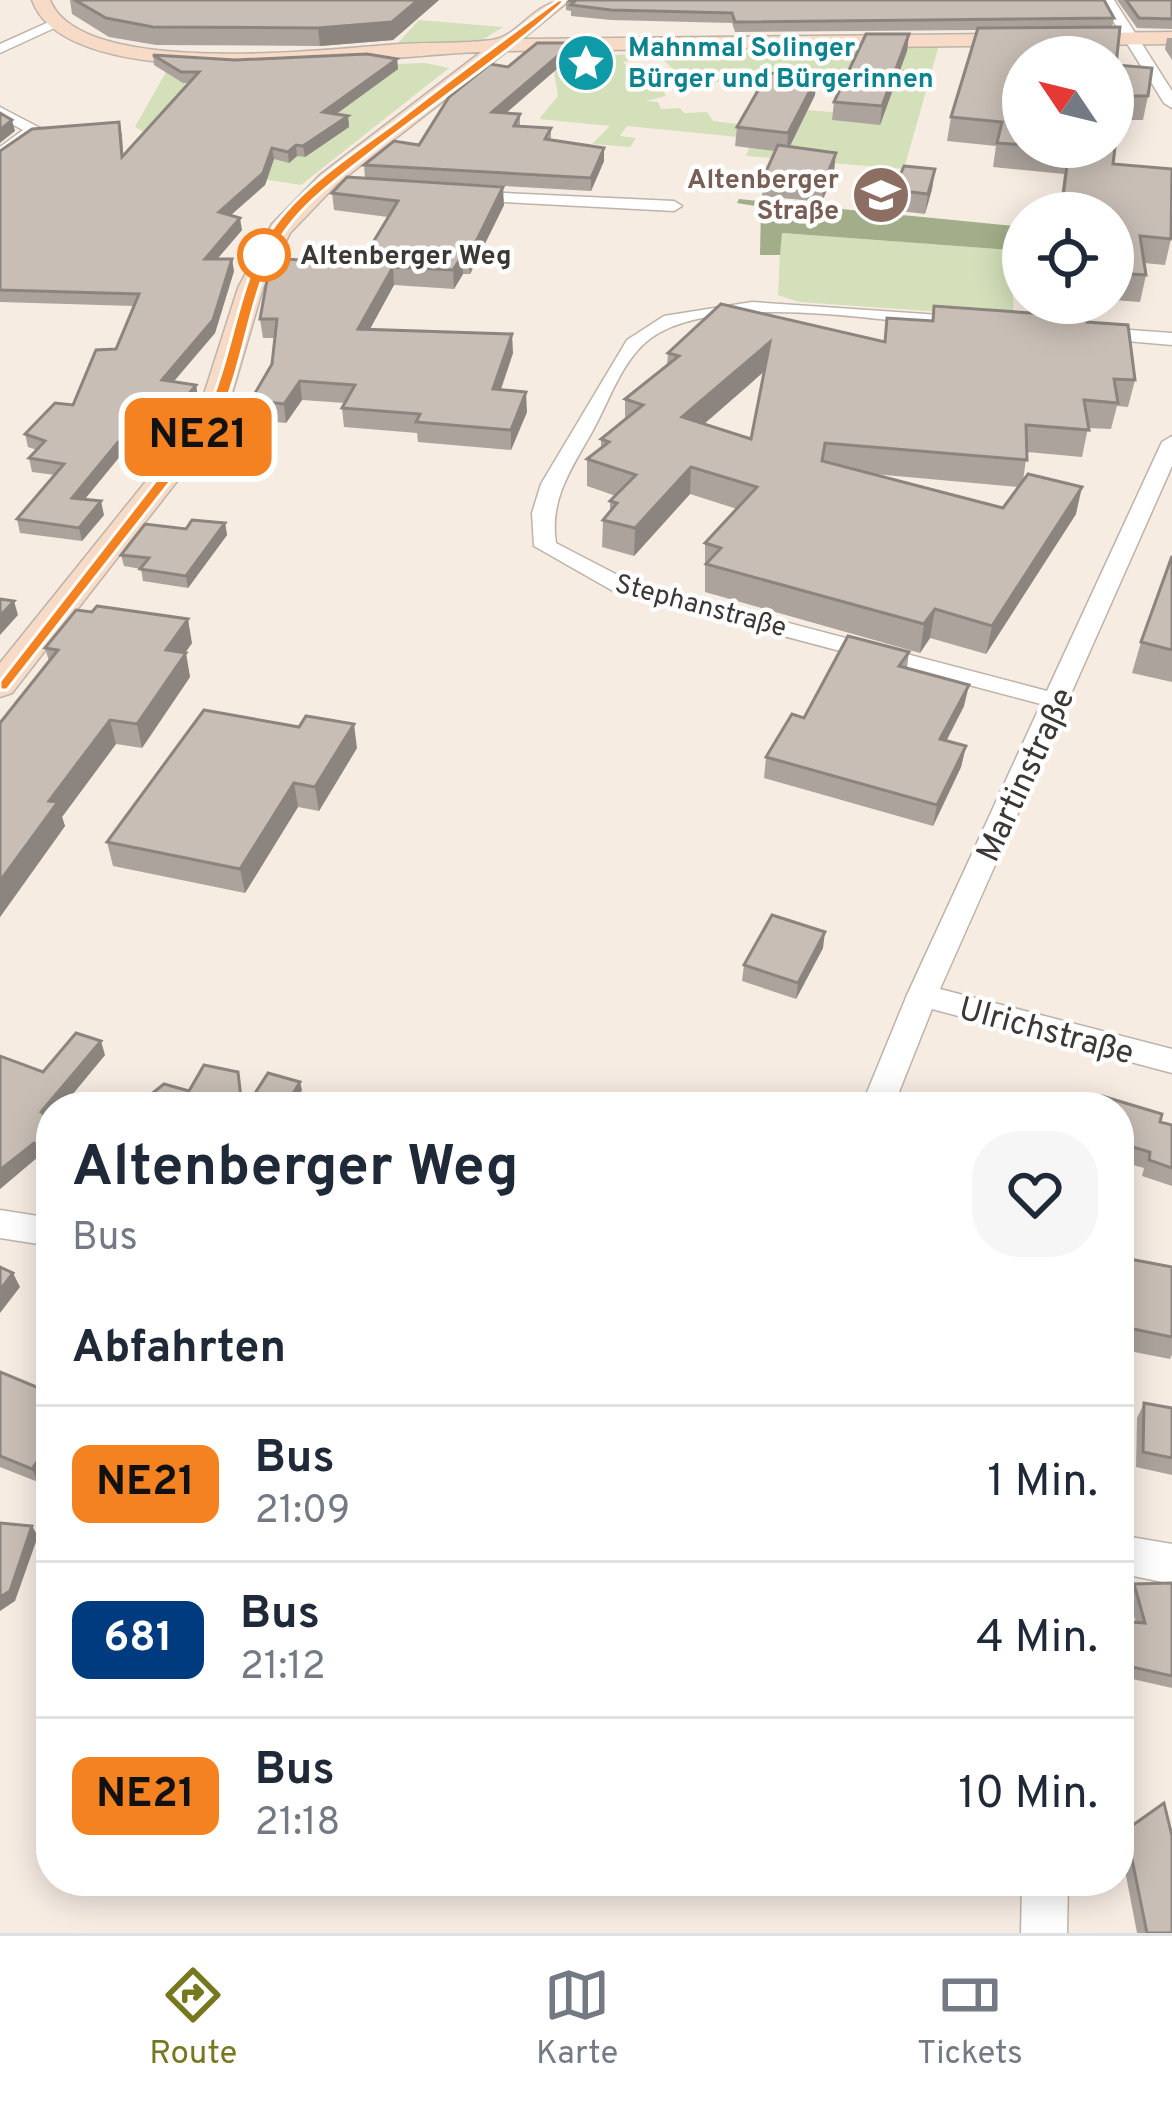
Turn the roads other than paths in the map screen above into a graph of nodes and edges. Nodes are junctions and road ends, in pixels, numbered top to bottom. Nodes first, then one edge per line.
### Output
1 (41, 0) edge
2 (561, 0) edge
3 (1107, 0) edge
4 (916, 16) edge
5 (56, 24) junction
6 (1126, 36) edge
7 (1134, 38) edge
8 (1172, 38) edge
9 (1002, 39) edge
10 (902, 40) junction
11 (1134, 48) edge
12 (0, 49) edge
13 (496, 50) junction
14 (1172, 103) edge
15 (0, 112) edge
16 (0, 155) edge
17 (441, 193) edge
18 (674, 206) dead end
19 (1002, 326) edge
20 (1067, 331) edge
21 (1172, 340) edge
22 (1172, 442) edge
23 (0, 686) edge
24 (1057, 701) junction
25 (922, 995) junction
26 (1172, 1061) edge
27 (883, 1092) edge
28 (0, 1224) edge
29 (36, 1230) edge
30 (1134, 1557) edge
31 (1172, 1564) edge
32 (1045, 1896) edge
33 (1044, 1933) edge

1 - 5 street
2 - 13 street
3 - 6 street
4 - 10 street
5 - 12 street
5 - 13 street
7 - 8 street
9 - 10 street
10 - 13 street
11 - 14 street
13 - 23 street
15 - 16 street
17 - 18 street
19 - 24 street, Stephanstraße
20 - 21 street
22 - 24 street, Martinstraße
24 - 25 street, Martinstraße
25 - 26 street, Ulrichstraße
25 - 27 street, Martinstraße
28 - 29 street
30 - 31 street
32 - 33 street

